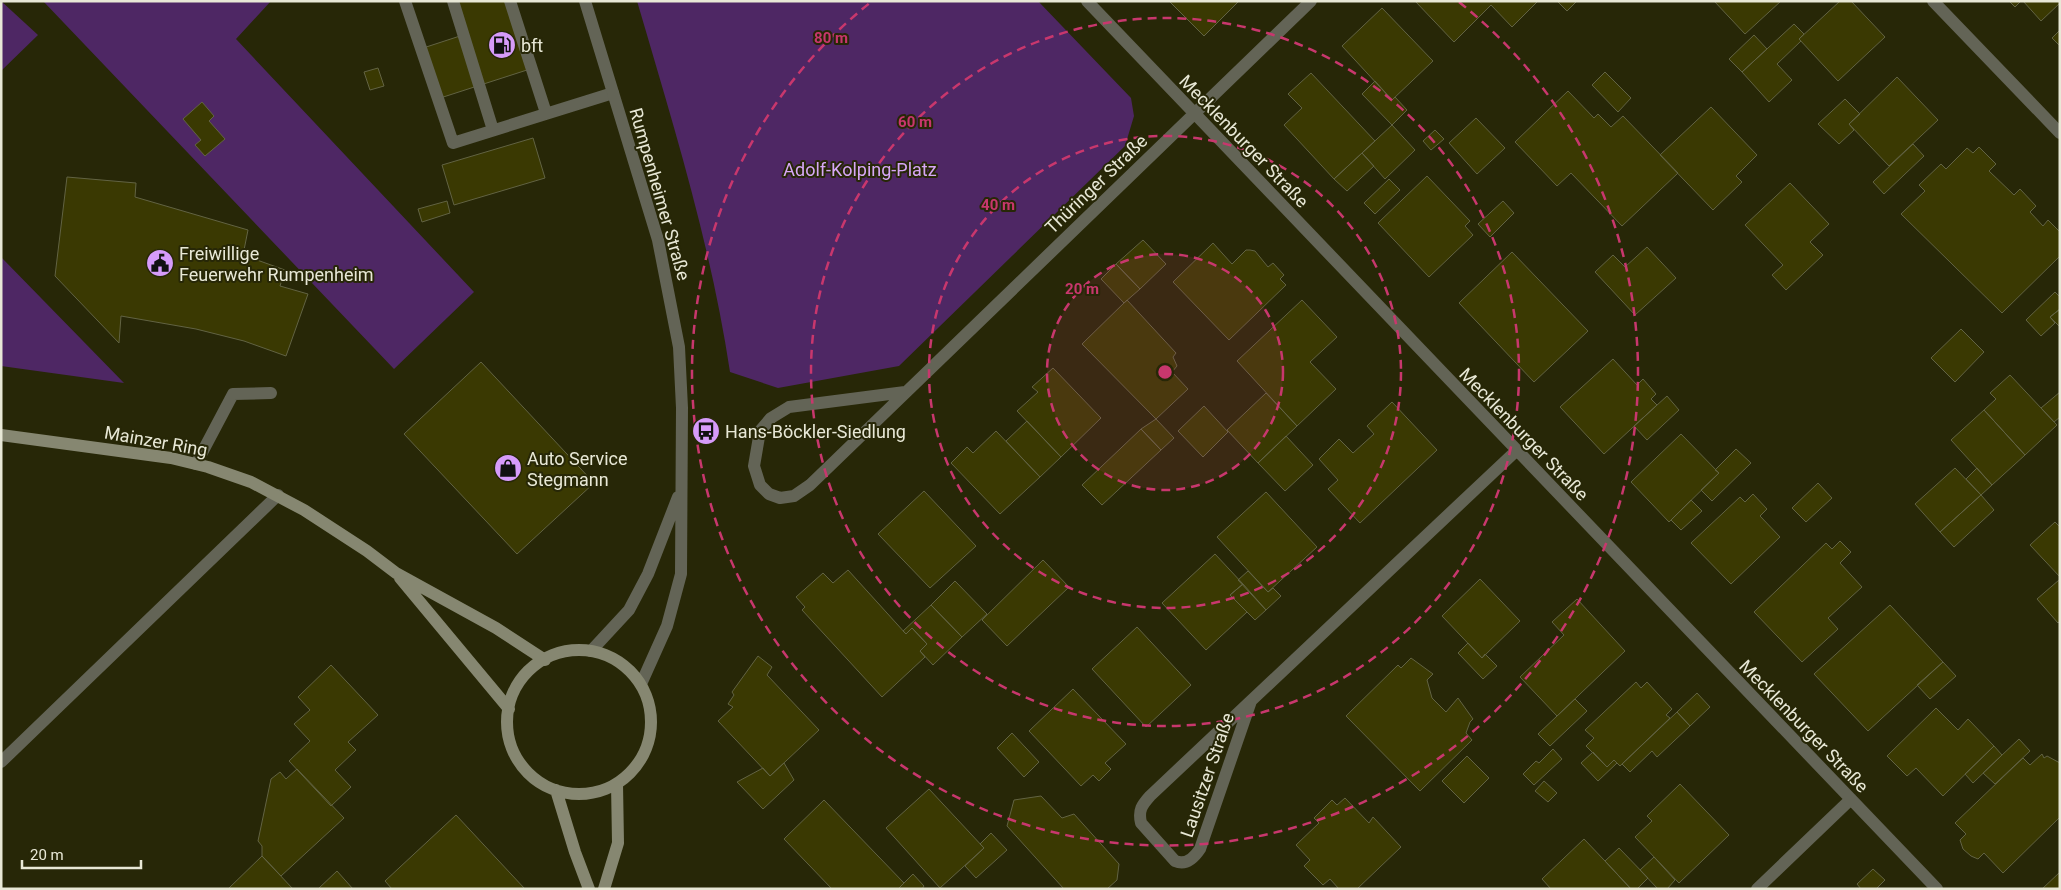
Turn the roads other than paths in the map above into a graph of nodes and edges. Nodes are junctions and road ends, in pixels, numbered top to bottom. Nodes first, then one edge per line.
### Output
1 (405, 1) edge
2 (453, 1) edge
3 (510, 1) edge
4 (585, 1) edge
5 (1087, 1) edge
6 (1312, 1) edge
7 (1933, 1) edge
8 (613, 93) junction
9 (546, 114) junction
10 (1195, 114) junction
11 (494, 130) junction
12 (2060, 133) edge
13 (905, 392) junction
14 (271, 393) dead end
15 (1, 435) edge
16 (1516, 451) junction
17 (196, 464) junction
18 (680, 490) junction
19 (278, 495) junction
20 (396, 573) junction
21 (591, 651) junction
22 (544, 660) junction
23 (640, 684) junction
24 (1251, 701) junction
25 (509, 709) junction
26 (1, 762) edge
27 (616, 784) junction
28 (556, 790) junction
29 (1851, 800) junction
30 (589, 889) edge
31 (604, 889) edge
32 (1757, 889) edge
33 (1937, 889) edge

1 - 11 street
2 - 11 street
3 - 9 street
4 - 8 street, Rumpenheimer Straße
5 - 10 street, Mecklenburger Straße
6 - 10 street, Thüringer Straße
7 - 12 street
8 - 9 street
8 - 18 street, Rumpenheimer Straße
9 - 11 street
10 - 13 street, Thüringer Straße
10 - 16 street, Mecklenburger Straße
13 - 13 street
14 - 17 street
15 - 17 street, Mainzer Ring
16 - 24 street, Lausitzer Straße
16 - 29 street, Mecklenburger Straße
17 - 19 street, Mainzer Ring
18 - 21 street, Rumpenheimer Straße
18 - 23 street, Rumpenheimer Straße
19 - 20 street, Mainzer Ring
19 - 26 street
20 - 22 street, Mainzer Ring
20 - 25 street, Mainzer Ring
21 - 22 street
21 - 23 street
22 - 25 street
23 - 27 street
24 - 24 street, Lausitzer Straße
25 - 28 street
27 - 28 street
27 - 31 street
28 - 30 street
29 - 32 street
29 - 33 street, Mecklenburger Straße

